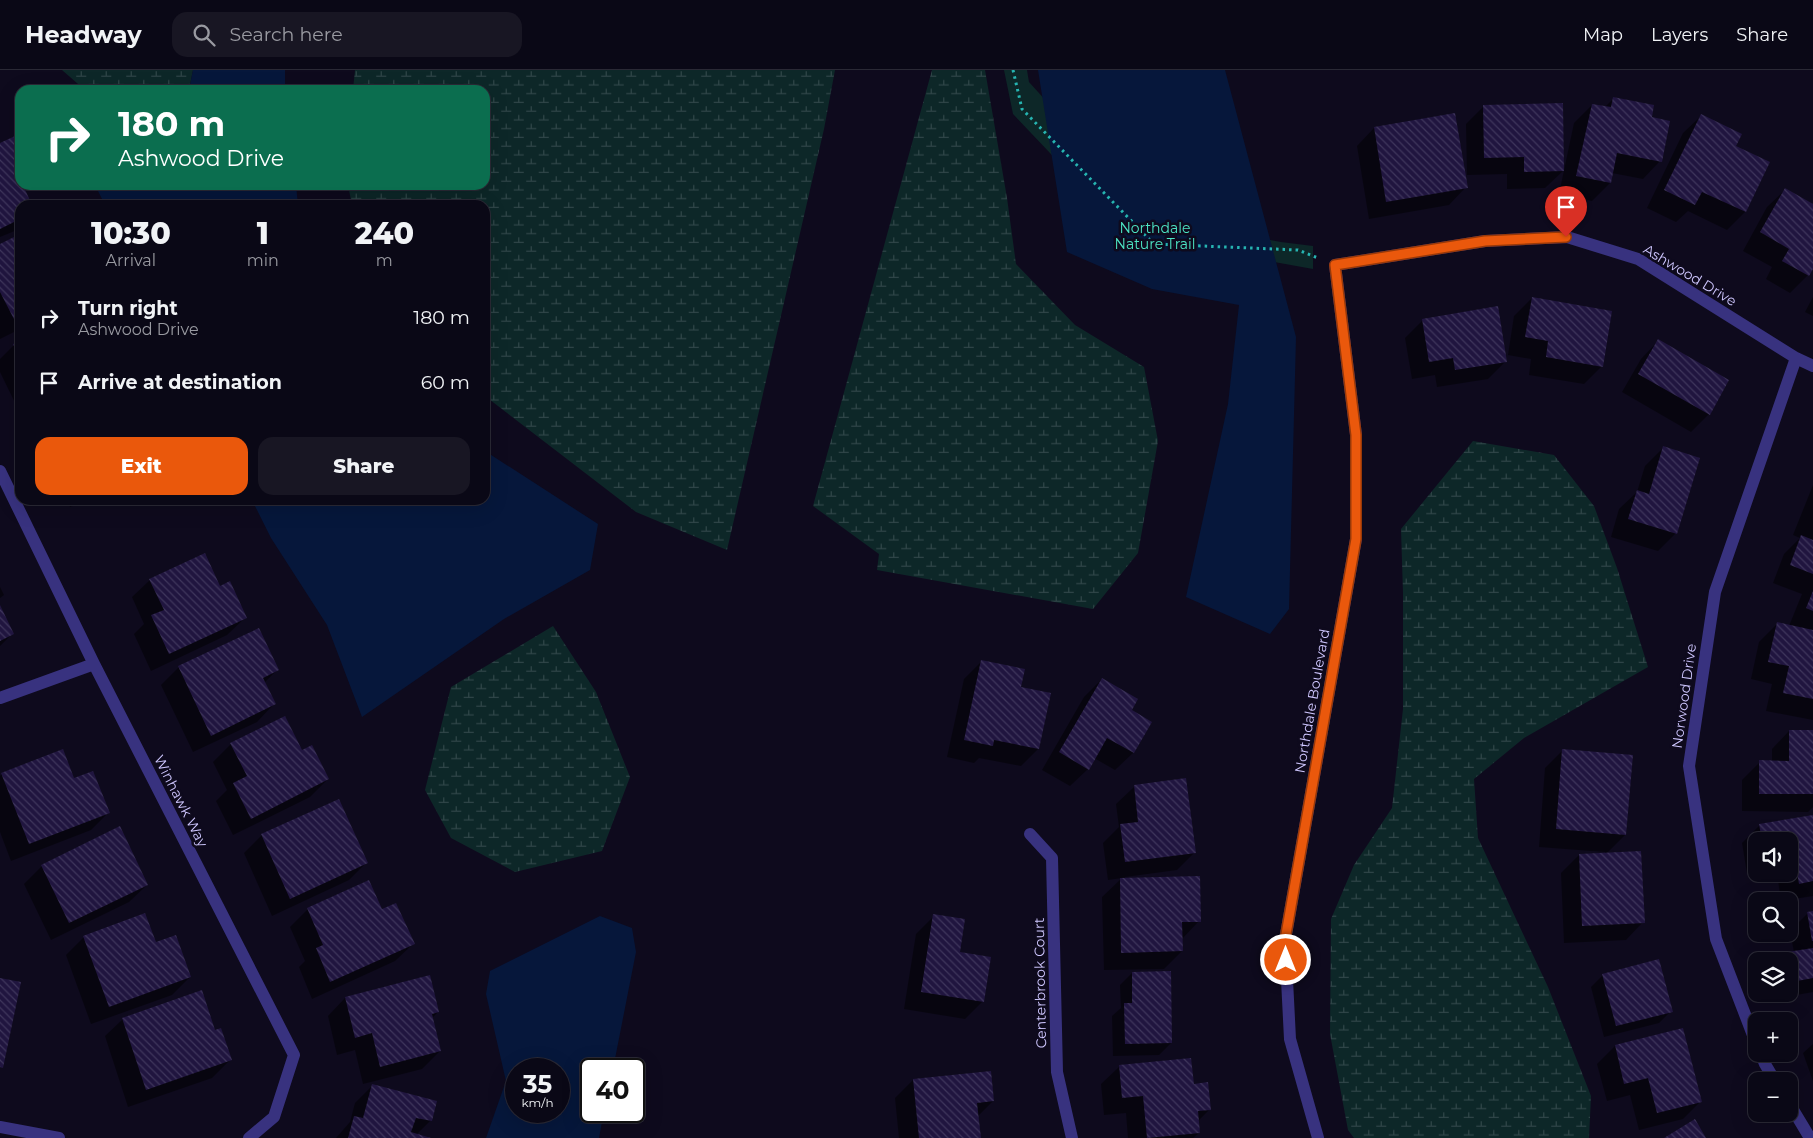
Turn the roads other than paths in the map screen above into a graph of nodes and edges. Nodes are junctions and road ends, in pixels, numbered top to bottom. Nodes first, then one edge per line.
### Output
1 (1335, 265) joint
2 (1796, 358) junction
3 (1813, 366) edge
4 (0, 471) edge
5 (15, 502) edge
6 (17, 505) edge
7 (94, 664) junction
8 (0, 698) edge
9 (1030, 834) dead end
10 (1748, 1022) edge
11 (1798, 1118) edge
12 (0, 1127) edge
13 (59, 1138) edge
14 (249, 1138) edge
15 (1072, 1138) edge
16 (1318, 1138) edge
17 (1810, 1138) edge

1 - 2 street, Ashwood Drive
1 - 16 street, Northdale Boulevard
2 - 3 street, Ashwood Drive
2 - 10 street, Norwood Drive
4 - 5 street, Winhawk Way
6 - 7 street, Winhawk Way
7 - 8 street
7 - 14 street, Winhawk Way
9 - 15 street, Centerbrook Court
11 - 17 street
12 - 13 street

